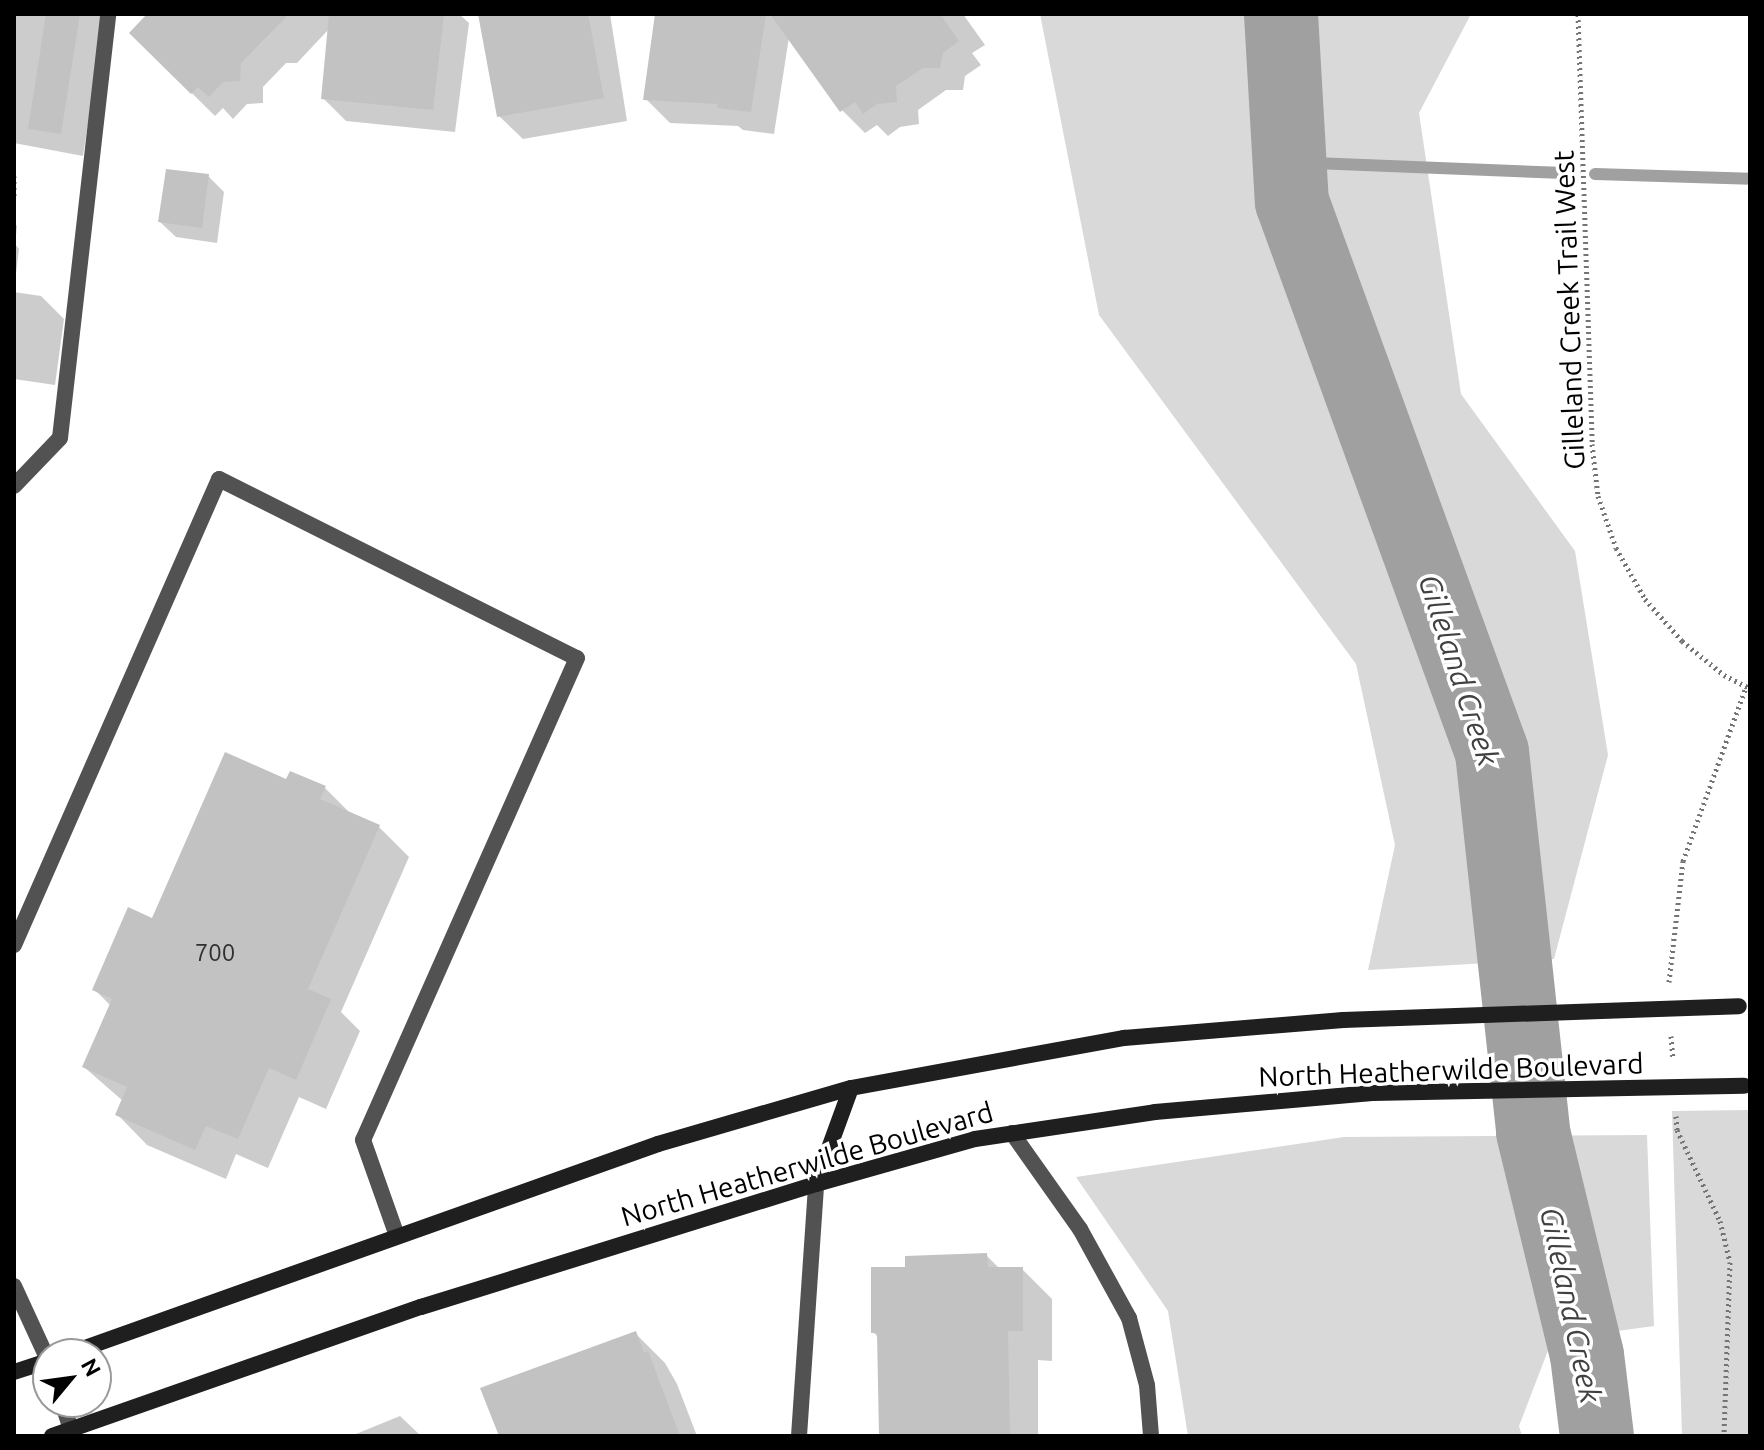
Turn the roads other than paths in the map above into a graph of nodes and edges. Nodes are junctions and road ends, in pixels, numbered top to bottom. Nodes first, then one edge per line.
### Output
1 (108, 14) edge
2 (14, 486) edge
3 (14, 945) edge
4 (1745, 1007) edge
5 (1747, 1086) edge
6 (851, 1088) junction
7 (1012, 1133) junction
8 (816, 1184) junction
9 (397, 1236) junction
10 (14, 1286) edge
11 (38, 1338) edge
12 (112, 1338) edge
13 (72, 1433) edge
14 (52, 1436) edge
15 (799, 1436) edge
16 (1151, 1436) edge

1 - 2 street
3 - 9 street
4 - 6 main road, North Heatherwilde Boulevard, bridge
5 - 7 main road, North Heatherwilde Boulevard, bridge
6 - 8 main road
6 - 9 main road, North Heatherwilde Boulevard
7 - 8 main road, North Heatherwilde Boulevard
7 - 16 street
8 - 13 main road, North Heatherwilde Boulevard
8 - 15 street
9 - 12 main road, North Heatherwilde Boulevard
10 - 11 street
13 - 14 main road, North Heatherwilde Boulevard

